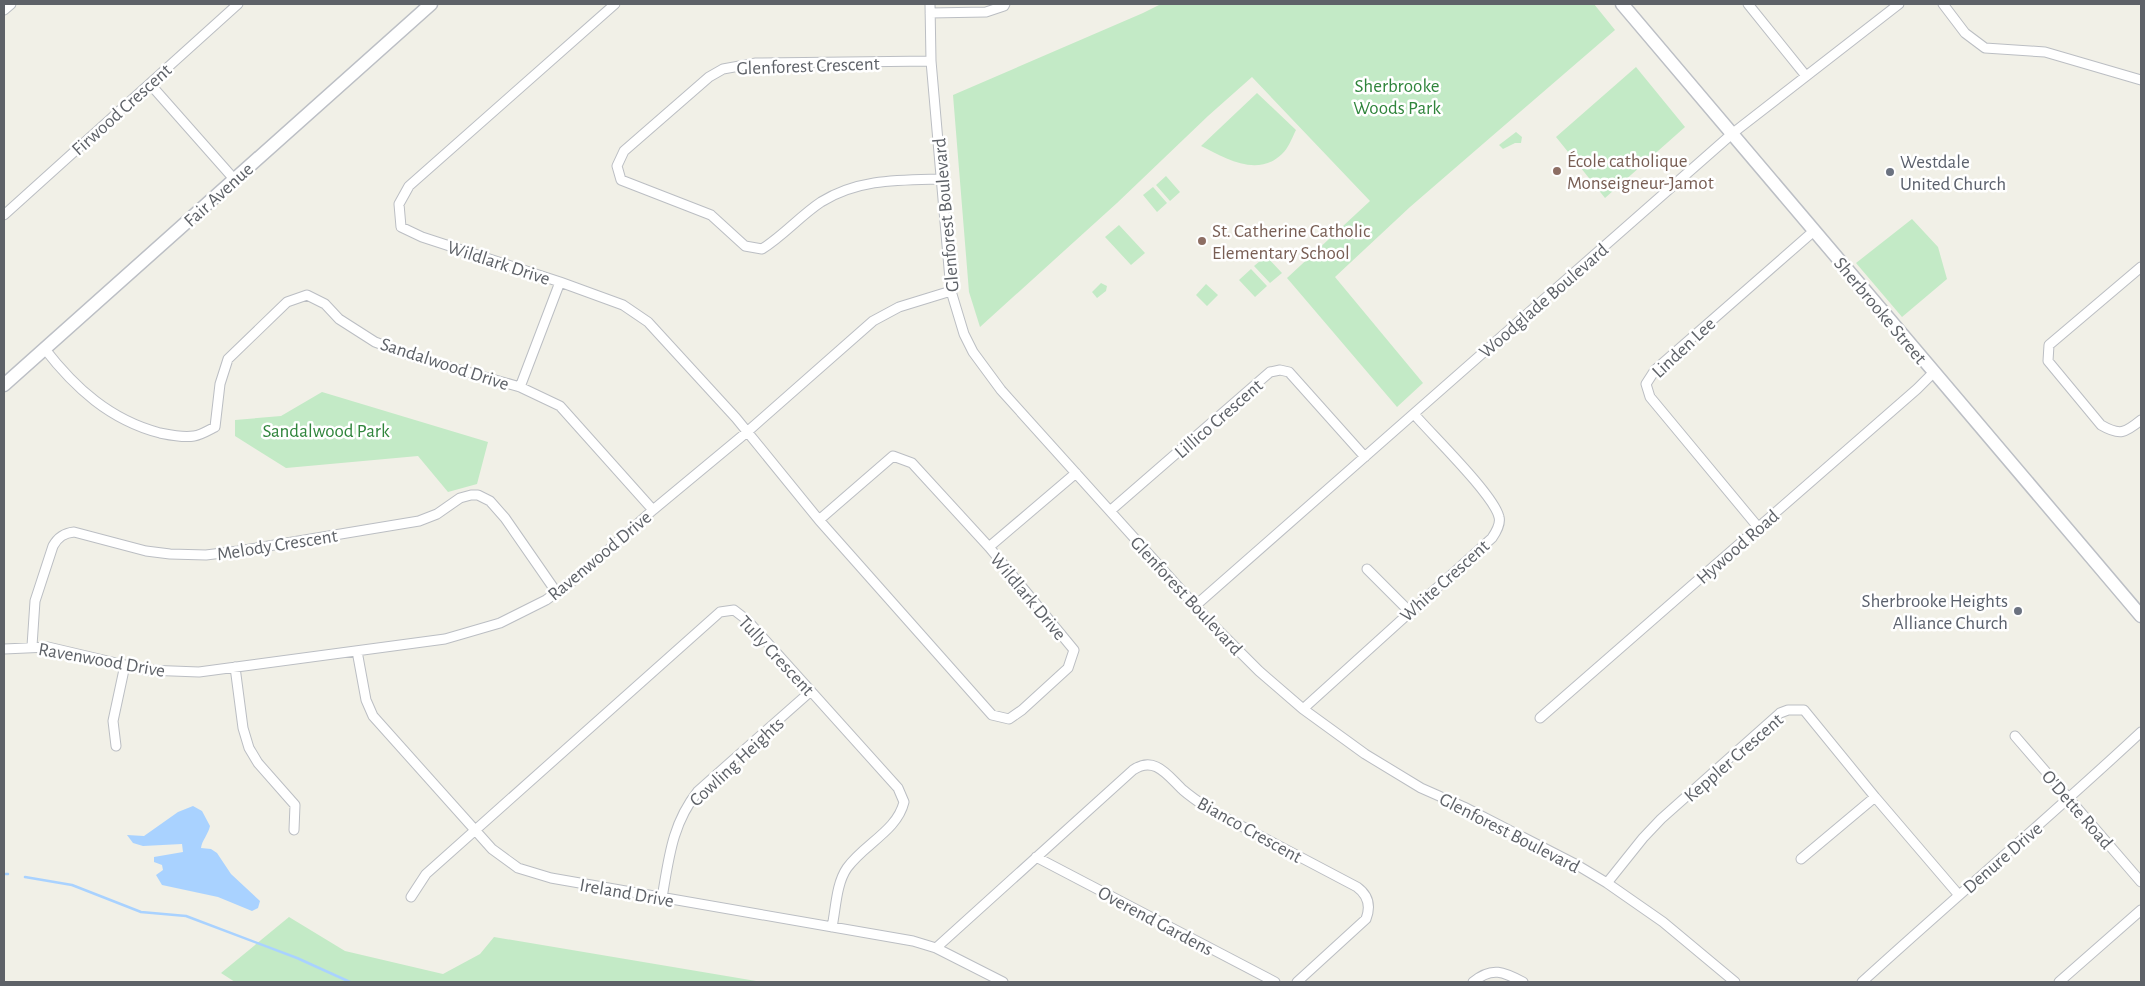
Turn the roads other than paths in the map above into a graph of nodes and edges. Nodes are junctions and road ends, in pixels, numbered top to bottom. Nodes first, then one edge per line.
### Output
1 (11, 4) edge
2 (238, 4) edge
3 (431, 4) edge
4 (615, 4) edge
5 (1005, 4) edge
6 (1622, 4) edge
7 (1748, 4) edge
8 (1899, 4) edge
9 (1943, 4) edge
10 (930, 8) edge
11 (4, 10) edge
12 (931, 61) junction
13 (1806, 76) junction
14 (2141, 80) edge
15 (150, 84) junction
16 (1733, 133) junction
17 (234, 179) junction
18 (940, 179) junction
19 (4, 215) edge
20 (1815, 230) junction
21 (2141, 267) edge
22 (560, 282) junction
23 (950, 291) junction
24 (44, 348) junction
25 (1933, 373) junction
26 (4, 384) edge
27 (520, 387) junction
28 (1414, 414) junction
29 (2141, 420) edge
30 (747, 432) junction
31 (1365, 457) junction
32 (1076, 472) junction
33 (653, 510) junction
34 (1110, 511) junction
35 (818, 520) junction
36 (1758, 527) junction
37 (989, 547) junction
38 (1366, 569) dead end
39 (557, 593) junction
40 (1195, 606) junction
41 (1409, 611) junction
42 (2141, 616) edge
43 (32, 646) junction
44 (4, 649) edge
45 (357, 651) junction
46 (126, 665) junction
47 (235, 668) junction
48 (811, 691) junction
49 (1302, 709) junction
50 (1540, 718) dead end
51 (2141, 732) edge
52 (2015, 736) dead end
53 (116, 746) dead end
54 (1874, 797) junction
55 (2070, 799) junction
56 (294, 830) dead end
57 (474, 831) junction
58 (1036, 858) junction
59 (1801, 859) dead end
60 (2141, 882) edge
61 (1607, 883) junction
62 (1958, 894) junction
63 (411, 897) dead end
64 (662, 898) junction
65 (2141, 910) edge
66 (832, 927) junction
67 (936, 948) junction
68 (1003, 982) edge
69 (1275, 982) edge
70 (1297, 982) edge
71 (1473, 982) edge
72 (1523, 982) edge
73 (1735, 982) edge
74 (1862, 982) edge
75 (2059, 982) edge

1 - 11 street
2 - 15 street, Firwood Crescent
3 - 17 main road, Fair Avenue
4 - 22 street, Wildlark Drive
5 - 10 street
6 - 16 main road, Sherbrooke Street
7 - 13 street
8 - 13 street, Woodglade Boulevard
9 - 14 street
10 - 12 street, Glenforest Boulevard
12 - 18 street, Glenforest Boulevard
12 - 18 street, Glenforest Crescent
13 - 16 street, Woodglade Boulevard
15 - 17 street
15 - 19 street, Firwood Crescent
16 - 20 main road, Sherbrooke Street
16 - 28 street, Woodglade Boulevard
17 - 24 main road, Fair Avenue
18 - 23 street, Glenforest Boulevard
20 - 25 main road, Sherbrooke Street
20 - 36 street, Linden Lee
21 - 29 street
22 - 27 street
22 - 30 street, Wildlark Drive
23 - 30 street, Ravenwood Drive
23 - 32 street, Glenforest Boulevard
24 - 26 main road, Fair Avenue
24 - 27 street, Sandalwood Drive
25 - 36 street, Hywood Road
25 - 42 main road, Sherbrooke Street
27 - 33 street, Sandalwood Drive
28 - 31 street, Woodglade Boulevard
28 - 41 street, White Crescent
30 - 33 street, Ravenwood Drive
30 - 35 street, Wildlark Drive
31 - 34 street, Lillico Crescent
31 - 40 street, Woodglade Boulevard
32 - 34 street, Glenforest Boulevard
32 - 37 street
33 - 39 street, Ravenwood Drive
34 - 40 street, Glenforest Boulevard
35 - 37 street, Wildlark Drive
35 - 37 street, Wildlark Drive
36 - 50 street, Hywood Road
38 - 41 street
39 - 43 street, Melody Crescent
39 - 45 street, Ravenwood Drive
40 - 49 street, Glenforest Boulevard
41 - 49 street, White Crescent
43 - 44 street, Ravenwood Drive
43 - 46 street, Ravenwood Drive
45 - 47 street, Ravenwood Drive
45 - 57 street, Ireland Drive
46 - 47 street, Ravenwood Drive
46 - 53 street
47 - 56 street
48 - 57 street, Tully Crescent
48 - 64 street, Cowling Heights
48 - 66 street, Tully Crescent
49 - 61 street, Glenforest Boulevard
51 - 55 street, Denure Drive
52 - 55 street, O'Dette Road
54 - 59 street
54 - 61 street, Keppler Crescent
54 - 62 street, Keppler Crescent
55 - 60 street, O'Dette Road
55 - 62 street, Denure Drive
57 - 63 street, Tully Crescent
57 - 64 street, Ireland Drive
58 - 67 street, Bianco Crescent
58 - 69 street, Overend Gardens
58 - 70 street, Bianco Crescent
61 - 73 street, Glenforest Boulevard
62 - 74 street, Denure Drive
64 - 66 street, Ireland Drive
65 - 75 street
66 - 67 street, Ireland Drive
67 - 68 street, Ireland Drive
71 - 72 street

